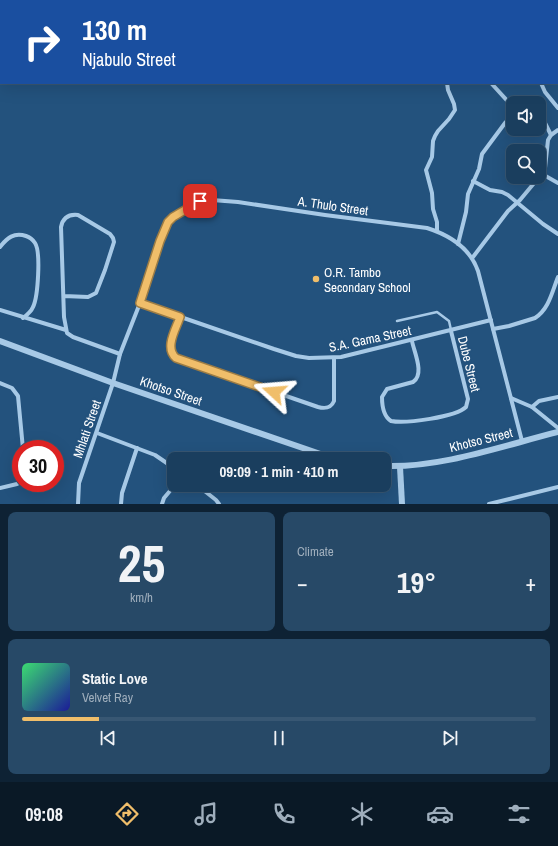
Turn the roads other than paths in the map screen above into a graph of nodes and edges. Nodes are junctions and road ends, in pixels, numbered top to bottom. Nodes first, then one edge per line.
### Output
1 (447, 84) edge
2 (492, 84) edge
3 (541, 84) edge
4 (506, 99) edge
5 (558, 108) edge
6 (506, 122) edge
7 (546, 125) edge
8 (558, 130) edge
9 (551, 134) junction
10 (546, 164) edge
11 (546, 176) edge
12 (473, 181) junction
13 (558, 183) edge
14 (533, 184) edge
15 (517, 203) junction
16 (437, 231) junction
17 (558, 234) edge
18 (458, 244) junction
19 (0, 247) edge
20 (473, 257) junction
21 (558, 277) edge
22 (64, 296) junction
23 (140, 303) junction
24 (0, 310) edge
25 (180, 317) junction
26 (23, 318) junction
27 (491, 320) junction
28 (397, 321) dead end
29 (493, 329) junction
30 (66, 330) junction
31 (451, 331) junction
32 (412, 340) junction
33 (0, 341) edge
34 (120, 354) junction
35 (334, 358) junction
36 (0, 383) edge
37 (113, 383) junction
38 (558, 397) edge
39 (511, 398) junction
40 (532, 407) junction
41 (558, 428) edge
42 (558, 432) edge
43 (97, 433) junction
44 (22, 440) edge
45 (522, 441) junction
46 (137, 448) junction
47 (315, 452) edge
48 (167, 463) edge
49 (391, 466) edge
50 (400, 467) junction
51 (12, 485) edge
52 (558, 487) edge
53 (0, 488) edge
54 (169, 492) edge
55 (206, 492) edge
56 (78, 504) edge
57 (121, 504) edge
58 (162, 504) edge
59 (219, 504) edge
60 (402, 504) edge
61 (489, 504) edge

1 - 16 street
2 - 4 street
3 - 5 street
6 - 12 street
7 - 9 street
8 - 9 street
9 - 10 street
11 - 13 street
12 - 15 street
12 - 18 street
14 - 15 street
15 - 17 street
15 - 20 street
16 - 18 street, A. Thulo Street
16 - 23 street, A. Thulo Street
18 - 20 street, A. Thulo Street
19 - 26 street
20 - 27 street
21 - 29 street
22 - 22 street
22 - 30 street
23 - 25 street, S.A. Gama Street
23 - 34 street, A. Thulo Street
24 - 26 street
25 - 35 street, S.A. Gama Street
25 - 35 street
26 - 30 street
27 - 29 street
27 - 31 street, S.A. Gama Street
28 - 31 lane
29 - 39 street
30 - 34 street
31 - 32 street, S.A. Gama Street
31 - 32 street, Dube Street
32 - 35 street, S.A. Gama Street
33 - 37 street, Khotso Street
34 - 37 street, A. Thulo Street
36 - 44 street
37 - 43 street, Mhlati Street
37 - 47 street, Khotso Street
38 - 40 street
39 - 40 street
39 - 45 street
40 - 41 street
42 - 45 street, Khotso Street
43 - 46 street
43 - 56 street, Mhlati Street
45 - 50 street, Khotso Street
46 - 48 street
46 - 57 street
49 - 50 street, Khotso Street
50 - 60 street
51 - 53 street
52 - 61 street
54 - 58 street
55 - 59 street

